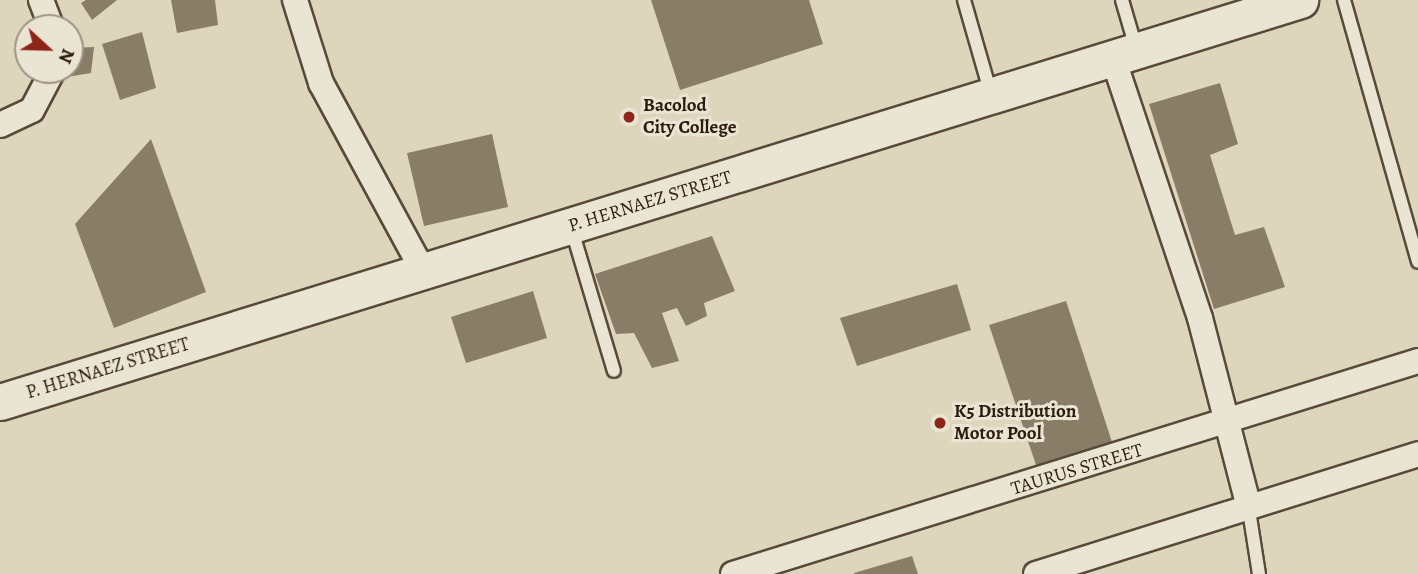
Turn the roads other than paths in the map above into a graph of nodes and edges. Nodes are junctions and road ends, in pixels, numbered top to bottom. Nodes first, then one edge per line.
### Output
1 (295, 0) edge
2 (964, 0) edge
3 (1122, 0) edge
4 (1300, 0) edge
5 (1344, 0) edge
6 (1125, 56) junction
7 (46, 84) edge
8 (993, 98) junction
9 (0, 125) edge
10 (571, 227) junction
11 (1418, 262) edge
12 (424, 273) junction
13 (1417, 366) edge
14 (614, 371) dead end
15 (0, 402) edge
16 (1228, 425) junction
17 (1418, 454) edge
18 (1248, 504) junction
19 (733, 574) edge
20 (1036, 574) edge
21 (1259, 574) edge

1 - 12 street
2 - 8 lane
3 - 6 lane
4 - 6 main road, P. HERNAEZ STREET
5 - 11 lane
6 - 8 main road, P. HERNAEZ STREET
6 - 16 street
7 - 9 street
8 - 10 main road, P. HERNAEZ STREET
10 - 12 main road, P. HERNAEZ STREET
10 - 14 lane
12 - 15 main road, P. HERNAEZ STREET
13 - 16 street, TAURUS STREET
16 - 18 street
16 - 19 street, TAURUS STREET
17 - 18 street
18 - 20 street
18 - 21 lane

